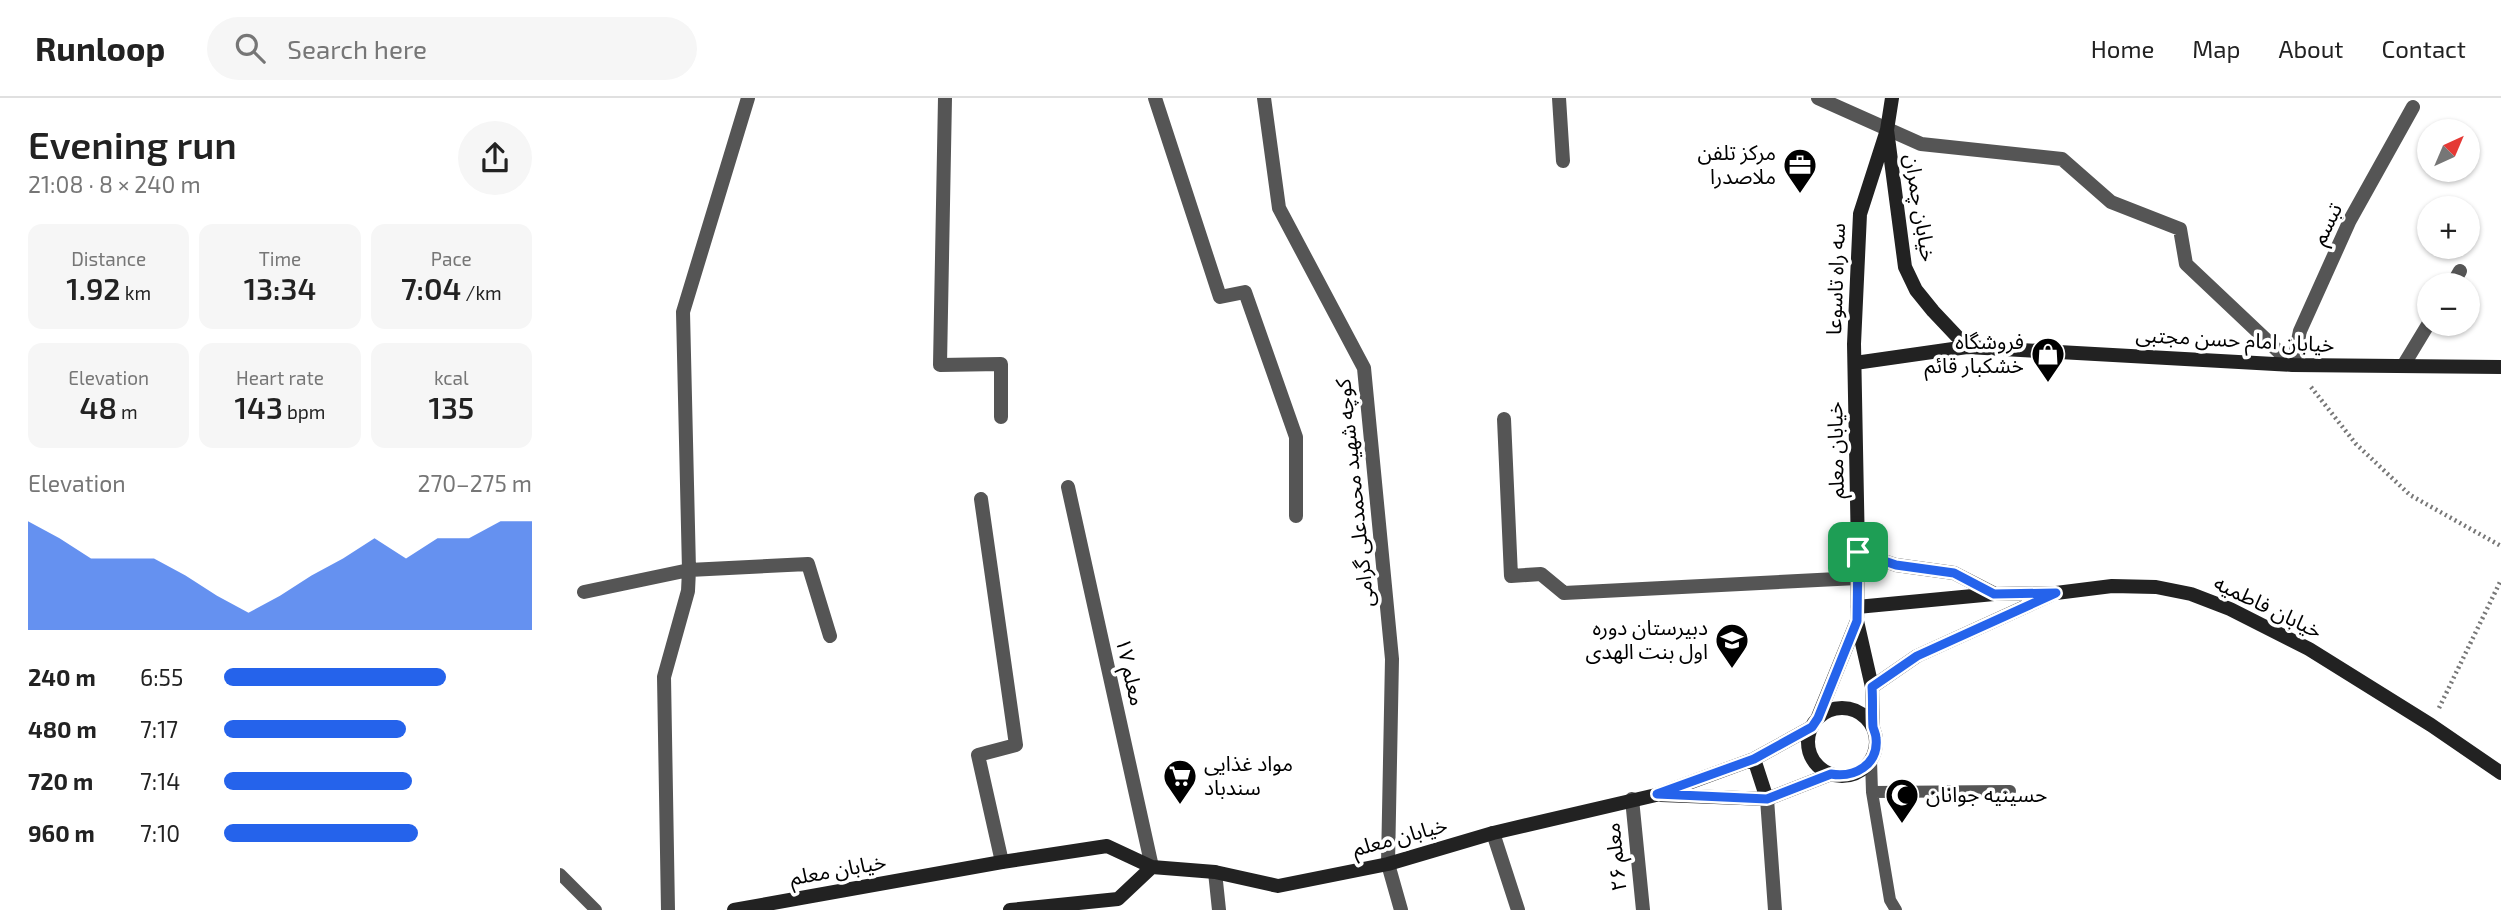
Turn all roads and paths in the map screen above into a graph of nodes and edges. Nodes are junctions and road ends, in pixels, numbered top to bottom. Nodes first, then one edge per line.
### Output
1 (748, 98) edge
2 (945, 98) edge
3 (1155, 98) edge
4 (1264, 98) edge
5 (1559, 98) edge
6 (1818, 98) edge
7 (1892, 98) edge
8 (2413, 107) dead end
9 (1887, 130) junction
10 (1563, 161) dead end
11 (2421, 336) edge
12 (1967, 347) junction
13 (1855, 363) junction
14 (2293, 365) junction
15 (2403, 366) junction
16 (2501, 367) edge
17 (1002, 416) dead end
18 (1504, 419) dead end
19 (1068, 486) dead end
20 (981, 499) dead end
21 (1296, 516) dead end
22 (2501, 546) edge
23 (1858, 552) junction
24 (689, 570) junction
25 (1857, 578) junction
26 (2501, 580) edge
27 (584, 592) dead end
28 (2056, 593) junction
29 (1994, 594) junction
30 (1857, 614) junction
31 (830, 636) dead end
32 (1872, 687) junction
33 (1815, 722) junction
34 (2431, 725) junction
35 (1873, 728) junction
36 (1754, 759) junction
37 (1871, 760) junction
38 (2501, 773) edge
39 (1831, 774) junction
40 (2010, 791) dead end
41 (1872, 792) junction
42 (1657, 794) junction
43 (1632, 799) junction
44 (1767, 799) junction
45 (1493, 833) junction
46 (1002, 862) junction
47 (1388, 864) junction
48 (1152, 867) junction
49 (1215, 872) junction
50 (560, 874) edge
51 (596, 910) edge
52 (668, 910) edge
53 (734, 910) edge
54 (1010, 910) edge
55 (1219, 910) edge
56 (1401, 910) edge
57 (1518, 910) edge
58 (1643, 910) edge
59 (1775, 910) edge
60 (1896, 910) edge

1 - 24 street
2 - 17 street
3 - 21 street
4 - 47 street, کوچه شهید محمدعلی گرامی
5 - 10 street
6 - 9 street
7 - 9 main road, خیابان چمران
8 - 14 street, تبسم
9 - 12 main road, خیابان چمران
9 - 13 main road, سه راه تاسوعا
9 - 14 street
11 - 15 street
12 - 13 main road, سه راه تاسوعا
12 - 14 main road, خیابان امام حسن مجتبی
13 - 23 main road, خیابان معلم
14 - 15 main road, خیابان امام حسن مجتبی
14 - 22 path
15 - 16 main road, خیابان امام حسن مجتبی
18 - 25 street
19 - 48 street, معلم ۱۷
20 - 46 street
23 - 25 main road, خیابان معلم
23 - 29 main road
24 - 27 street
24 - 31 street
24 - 52 street
25 - 30 main road, خیابان معلم
26 - 34 path
28 - 29 main road, خیابان فاطمیه
28 - 32 main road
28 - 34 main road, خیابان فاطمیه
29 - 30 main road, خیابان فاطمیه
30 - 32 main road, خیابان معلم
30 - 33 main road, خیابان معلم
32 - 35 main road, خیابان معلم
33 - 35 main road
33 - 36 main road, خیابان معلم
33 - 39 main road
34 - 38 main road, خیابان فاطمیه
35 - 37 main road
36 - 42 main road, خیابان معلم
36 - 44 main road
37 - 39 main road
37 - 41 lane
39 - 44 main road, خیابان معلم
40 - 41 lane
41 - 60 lane
42 - 43 main road, خیابان معلم
42 - 44 main road, خیابان معلم
43 - 45 main road, خیابان معلم
43 - 58 street, معلم ۲۶
44 - 59 street
45 - 47 main road, خیابان معلم
45 - 57 street
46 - 48 main road, خیابان معلم
46 - 53 main road, خیابان معلم
47 - 49 main road, خیابان معلم
47 - 56 street, کوچه شهید محمدعلی گرامی
48 - 49 main road, خیابان معلم
48 - 54 main road
49 - 55 street
50 - 51 lane

